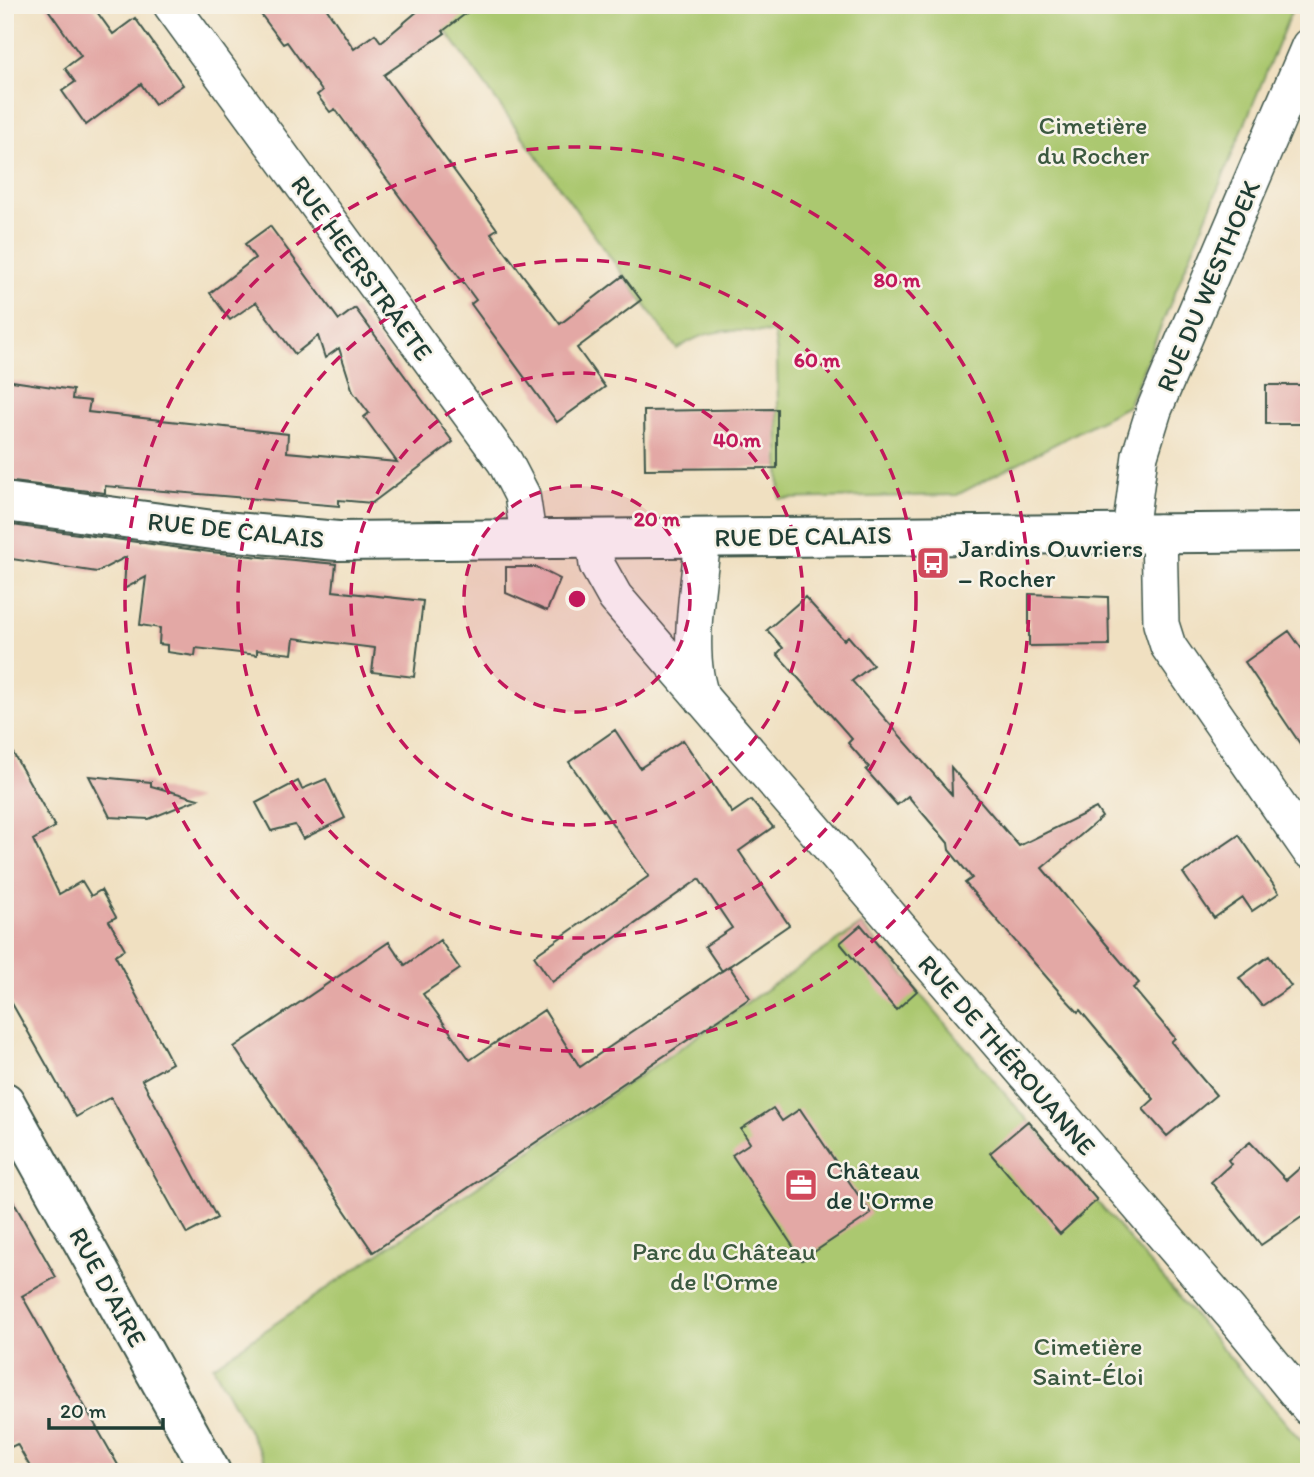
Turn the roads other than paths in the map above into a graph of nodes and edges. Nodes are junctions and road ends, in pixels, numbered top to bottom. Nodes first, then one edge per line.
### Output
1 (172, 5) edge
2 (1309, 46) edge
3 (5, 502) edge
4 (1144, 532) junction
5 (1309, 532) edge
6 (703, 538) junction
7 (594, 540) junction
8 (529, 541) junction
9 (705, 703) junction
10 (1309, 850) edge
11 (5, 1102) edge
12 (1309, 1408) edge
13 (211, 1472) edge

1 - 8 street, RUE HEERSTRAETE
2 - 4 street, RUE DU WESTHOEK
3 - 8 street, RUE DE CALAIS
4 - 5 street, RUE DE CALAIS
4 - 6 street, RUE DE CALAIS
4 - 10 street, RUE DU WESTHOEK
6 - 7 street, RUE DE CALAIS
6 - 9 street, RUE DE THÉROUANNE
7 - 8 street, RUE DE CALAIS
7 - 9 street, RUE DE THÉROUANNE
9 - 12 street, RUE DE THÉROUANNE
11 - 13 street, RUE D'AIRE

